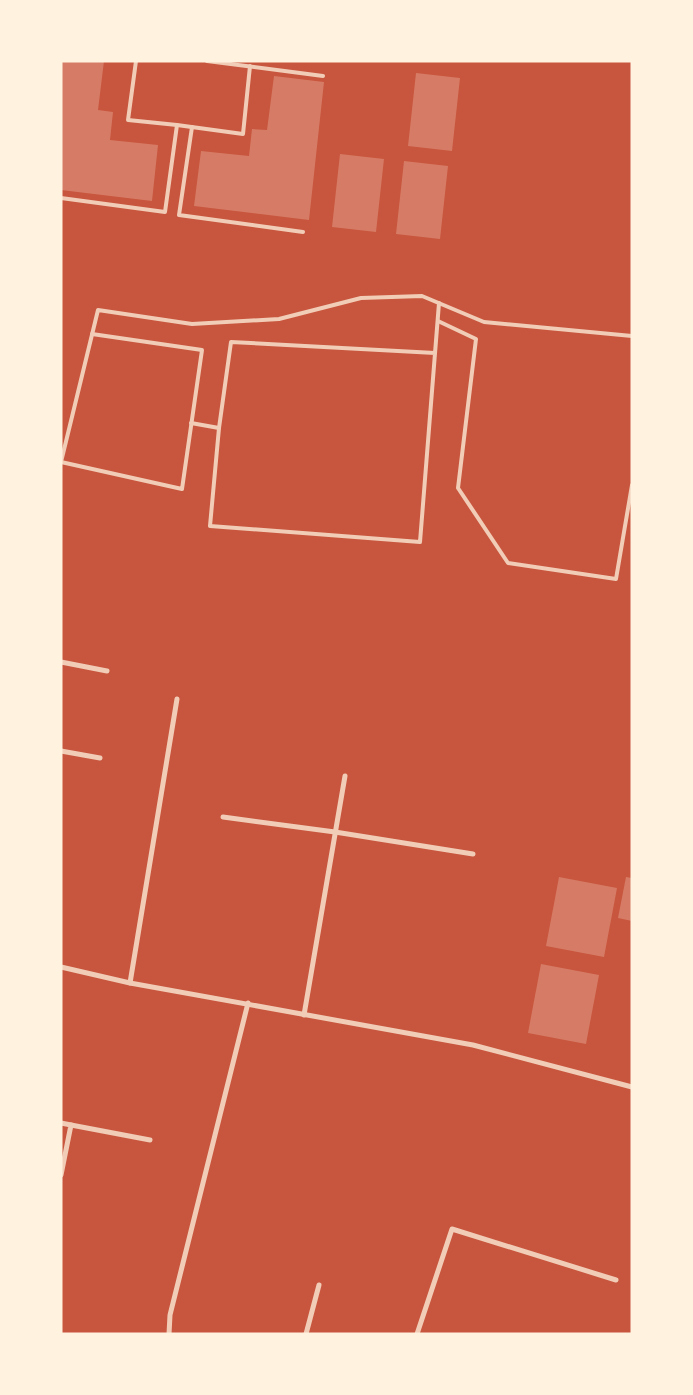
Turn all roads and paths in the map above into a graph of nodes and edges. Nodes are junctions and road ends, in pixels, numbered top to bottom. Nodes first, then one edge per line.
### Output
1 (136, 61) edge
2 (207, 61) edge
3 (250, 66) junction
4 (323, 76) dead end
5 (177, 125) junction
6 (192, 126) junction
7 (61, 198) edge
8 (303, 232) dead end
9 (439, 303) junction
10 (438, 321) junction
11 (92, 334) junction
12 (632, 336) edge
13 (435, 353) junction
14 (191, 423) junction
15 (219, 428) junction
16 (61, 462) edge
17 (632, 485) edge
18 (61, 662) edge
19 (107, 671) dead end
20 (176, 699) dead end
21 (61, 750) edge
22 (100, 758) dead end
23 (345, 776) dead end
24 (223, 817) dead end
25 (335, 832) junction
26 (473, 854) dead end
27 (61, 967) edge
28 (130, 983) junction
29 (248, 1003) junction
30 (304, 1015) junction
31 (632, 1087) edge
32 (61, 1123) edge
33 (71, 1126) junction
34 (150, 1140) dead end
35 (61, 1174) edge
36 (616, 1280) dead end
37 (318, 1285) dead end
38 (169, 1334) edge
39 (306, 1334) edge
40 (417, 1334) edge

1 - 5 lane
2 - 3 lane
3 - 4 lane
3 - 6 lane
5 - 6 lane
5 - 7 lane
6 - 8 lane
9 - 10 lane
9 - 11 lane
9 - 12 lane
10 - 13 lane
10 - 17 lane
11 - 14 lane
11 - 16 lane
13 - 15 lane
13 - 15 lane
14 - 15 lane
14 - 16 lane
18 - 19 street
20 - 28 street
21 - 22 street
23 - 25 street
24 - 25 street
25 - 26 street
25 - 30 street
27 - 28 street
28 - 29 street
29 - 30 street
29 - 38 street
30 - 31 street
32 - 33 street
33 - 34 street
33 - 35 street
36 - 40 street
37 - 39 street

